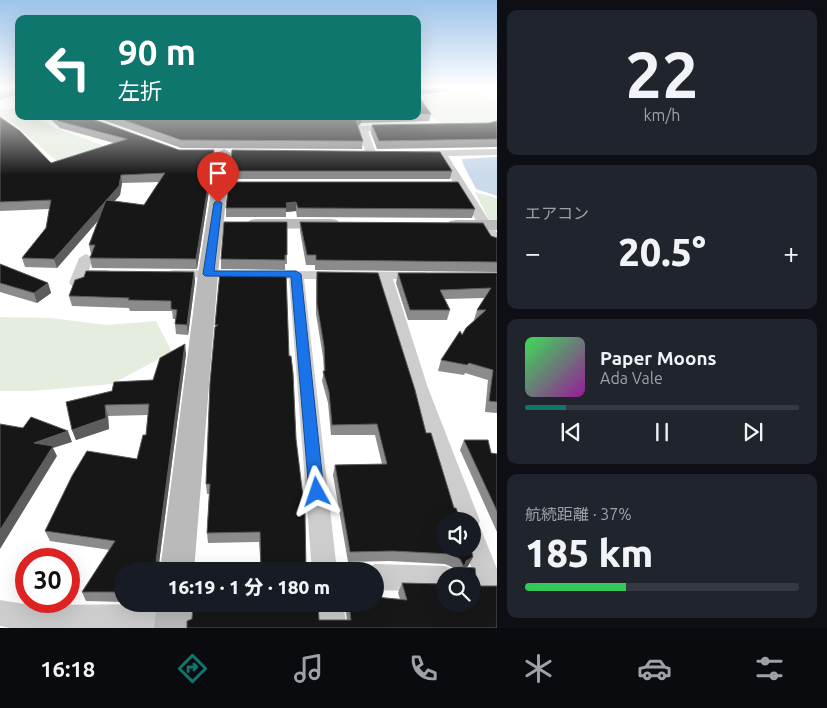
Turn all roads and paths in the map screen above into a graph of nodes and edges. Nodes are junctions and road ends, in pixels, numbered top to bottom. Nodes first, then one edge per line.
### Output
1 (408, 128) edge
2 (497, 152) edge
3 (225, 153) dead end
4 (371, 153) edge
5 (406, 154) edge
6 (442, 154) junction
7 (215, 224) junction
8 (345, 224) edge
9 (435, 225) edge
10 (491, 225) edge
11 (497, 244) edge
12 (86, 258) dead end
13 (120, 274) edge
14 (159, 274) edge
15 (208, 274) junction
16 (296, 274) junction
17 (384, 274) junction
18 (431, 275) edge
19 (465, 512) edge
20 (480, 557) edge
21 (178, 562) edge
22 (323, 562) edge
23 (384, 577) edge
24 (436, 579) edge
25 (481, 581) edge
26 (331, 612) edge
27 (0, 613) edge
28 (174, 616) edge
29 (333, 628) edge

1 - 4 street
2 - 6 street
3 - 7 street
5 - 6 street
6 - 10 street
7 - 8 street
7 - 15 street
9 - 10 street
10 - 11 street
12 - 13 street
14 - 15 street
15 - 16 street
15 - 21 street
16 - 17 street
16 - 22 street
17 - 18 street
17 - 19 street
20 - 25 street
23 - 24 street
26 - 29 street
27 - 28 street

